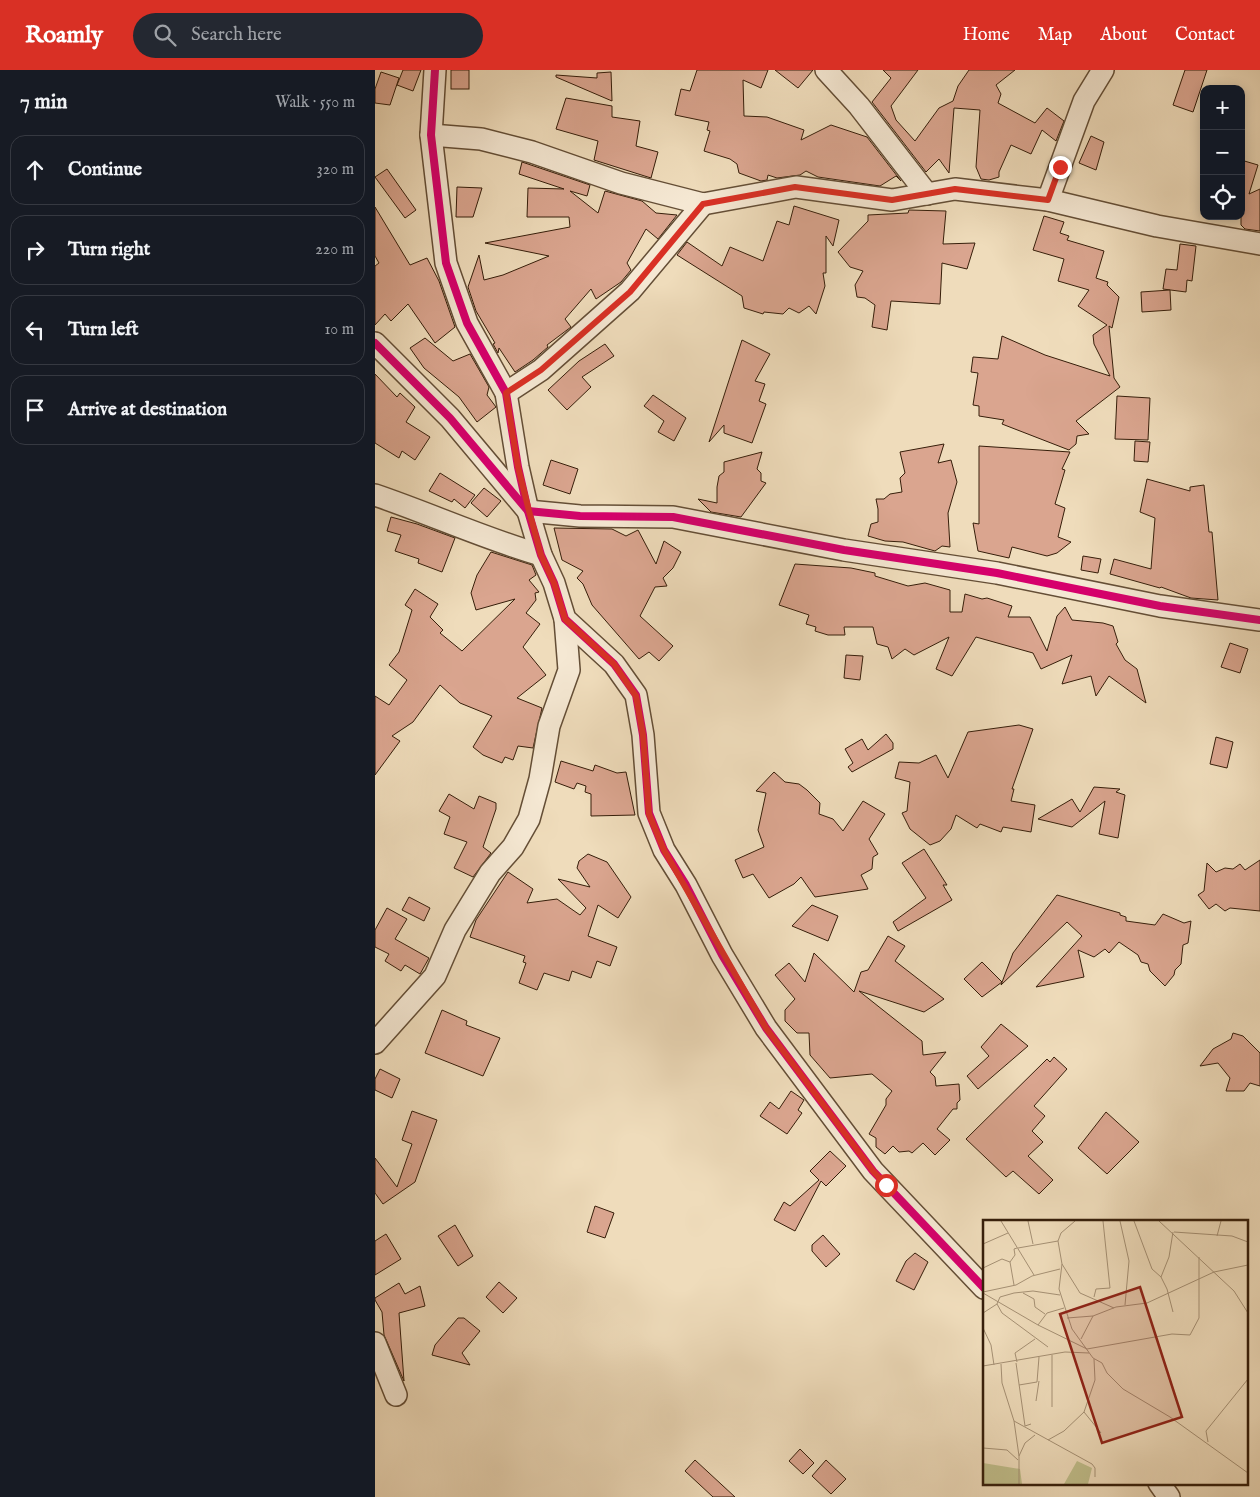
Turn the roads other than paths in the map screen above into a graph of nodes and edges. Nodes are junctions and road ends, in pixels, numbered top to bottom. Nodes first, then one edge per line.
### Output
1 (435, 70) edge
2 (826, 70) edge
3 (1103, 70) edge
4 (431, 135) junction
5 (927, 194) junction
6 (1048, 200) junction
7 (703, 204) junction
8 (1260, 244) edge
9 (375, 343) edge
10 (506, 393) junction
11 (375, 495) edge
12 (529, 511) junction
13 (541, 555) junction
14 (565, 619) junction
15 (1260, 620) edge
16 (375, 1043) edge
17 (983, 1287) edge
18 (375, 1343) edge
19 (395, 1395) dead end
20 (1160, 1484) edge
21 (1169, 1497) edge

1 - 4 street
2 - 5 street
3 - 6 street
4 - 7 street
4 - 10 street
5 - 6 street
5 - 7 street
6 - 8 street
7 - 10 street
9 - 12 street
10 - 12 street
11 - 13 street
12 - 13 street
12 - 15 street
13 - 14 street
14 - 16 street
14 - 17 street
18 - 19 street
20 - 21 street

